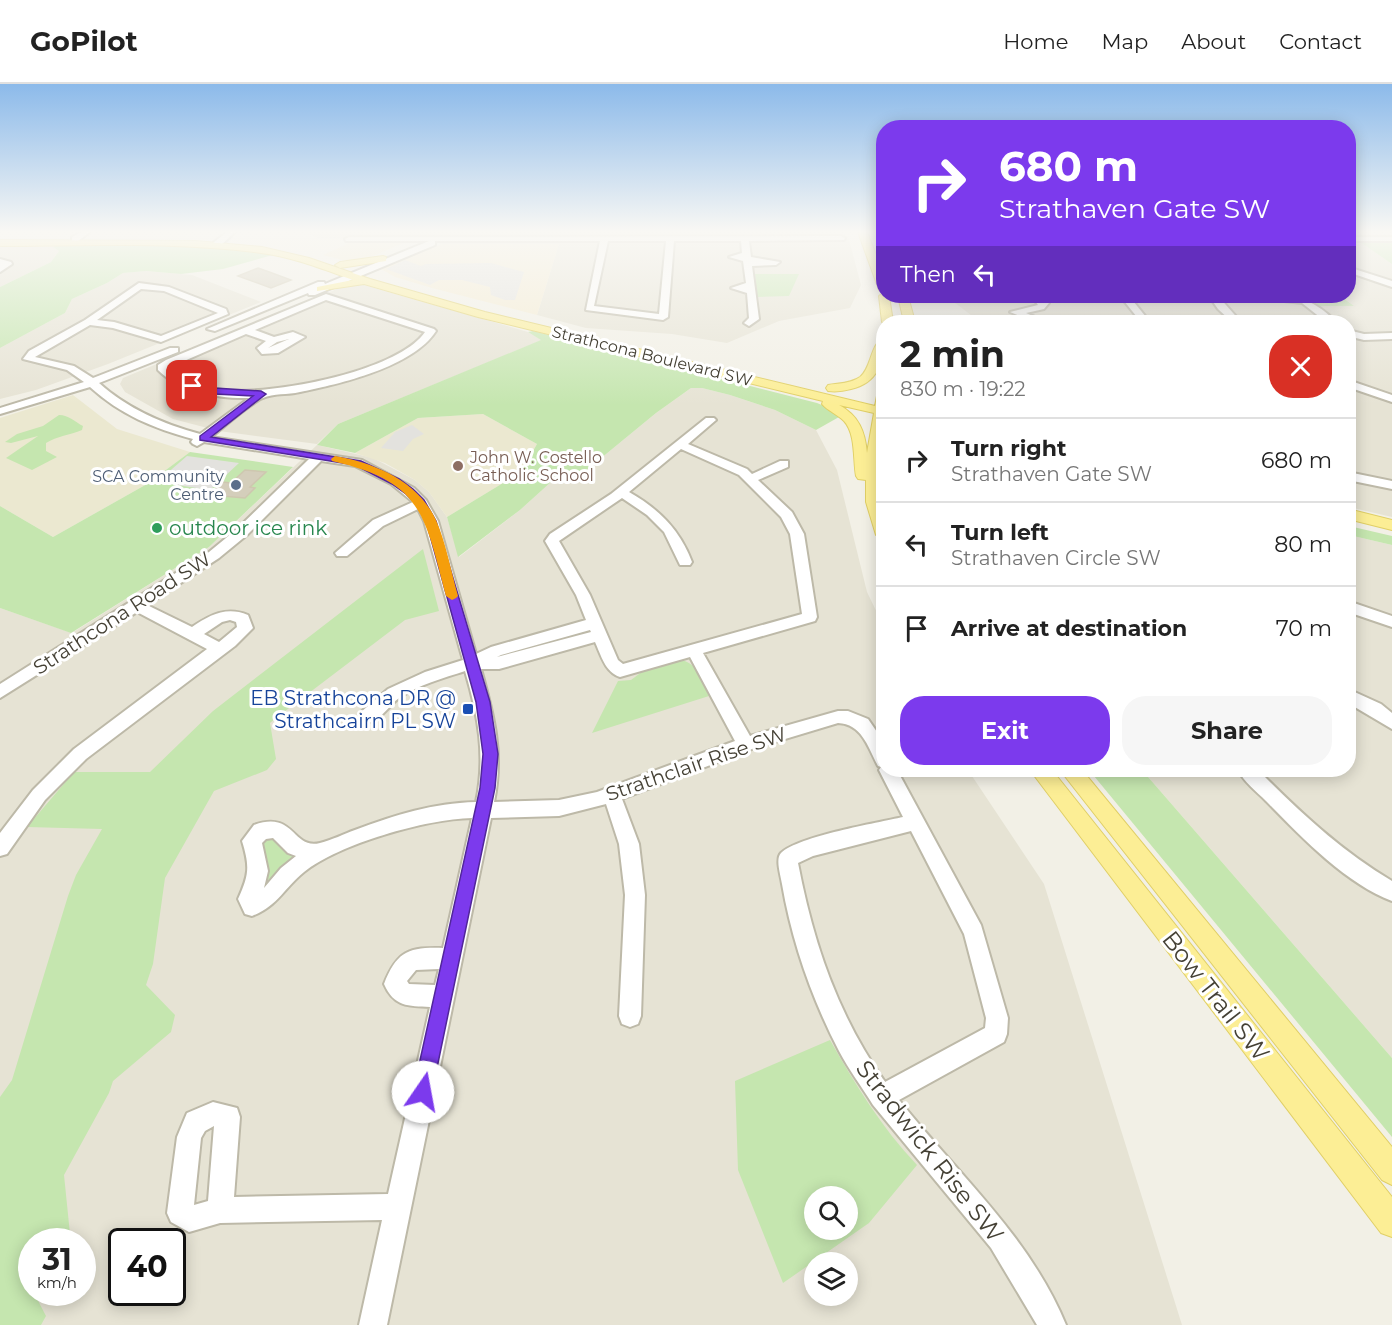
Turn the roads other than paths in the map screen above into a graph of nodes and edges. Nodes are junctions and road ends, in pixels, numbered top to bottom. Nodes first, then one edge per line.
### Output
1 (130, 290) edge
2 (165, 290) edge
3 (312, 290) edge
4 (313, 290) edge
5 (406, 290) edge
6 (420, 290) edge
7 (593, 290) edge
8 (665, 290) edge
9 (750, 290) edge
10 (999, 303) edge
11 (1044, 303) edge
12 (1131, 303) edge
13 (1219, 303) edge
14 (1307, 303) edge
15 (1008, 309) junction
16 (1024, 315) edge
17 (1140, 315) edge
18 (1230, 315) edge
19 (1322, 315) edge
20 (88, 322) junction
21 (749, 323) dead end
22 (245, 330) junction
23 (1356, 335) edge
24 (1392, 336) edge
25 (274, 340) dead end
26 (155, 352) junction
27 (876, 363) edge
28 (63, 366) junction
29 (76, 371) junction
30 (122, 371) junction
31 (727, 374) junction
32 (84, 383) junction
33 (1356, 386) edge
34 (832, 388) junction
35 (256, 394) junction
36 (812, 396) junction
37 (1390, 397) edge
38 (111, 400) junction
39 (876, 402) edge
40 (876, 403) edge
41 (876, 403) edge
42 (0, 406) edge
43 (0, 411) edge
44 (710, 420) dead end
45 (195, 440) junction
46 (876, 442) edge
47 (681, 445) junction
48 (316, 459) junction
49 (784, 464) dead end
50 (752, 478) junction
51 (1356, 478) edge
52 (1392, 485) edge
53 (620, 492) junction
54 (874, 502) junction
55 (420, 503) junction
56 (876, 509) edge
57 (1356, 516) edge
58 (1392, 525) edge
59 (1356, 526) edge
60 (1392, 534) edge
61 (342, 554) dead end
62 (685, 562) dead end
63 (136, 605) junction
64 (1356, 609) edge
65 (1392, 622) edge
66 (598, 629) junction
67 (193, 634) junction
68 (694, 650) junction
69 (215, 651) junction
70 (472, 663) junction
71 (4, 684) edge
72 (1356, 699) edge
73 (367, 717) dead end
74 (1392, 722) edge
75 (746, 744) junction
76 (876, 747) edge
77 (892, 777) edge
78 (1045, 777) edge
79 (1076, 777) edge
80 (1254, 777) edge
81 (612, 795) junction
82 (483, 810) junction
83 (916, 822) junction
84 (0, 848) edge
85 (321, 853) dead end
86 (1392, 892) edge
87 (450, 959) junction
88 (443, 996) junction
89 (630, 1016) dead end
90 (881, 1097) junction
91 (1392, 1170) edge
92 (398, 1207) junction
93 (220, 1210) dead end
94 (1392, 1222) edge
95 (373, 1325) edge
96 (1052, 1325) edge

1 - 20 street
2 - 20 street
3 - 26 street
4 - 30 street
5 - 31 main road, Strathcona Boulevard SW
6 - 34 main road, Strathcona Boulevard SW
7 - 8 street
9 - 21 street
10 - 15 street
11 - 15 street
12 - 17 street
13 - 18 street
14 - 19 street
15 - 16 street
20 - 28 street
22 - 25 street
22 - 35 street
22 - 35 street
23 - 24 street
26 - 29 street
26 - 32 street
27 - 34 main road
28 - 29 street
28 - 32 street
29 - 32 street
30 - 32 street
30 - 38 street
31 - 36 main road, Strathcona Boulevard SW
31 - 40 main road
32 - 38 street
32 - 42 street
32 - 43 street
32 - 45 street
33 - 37 street
34 - 39 main road, Strathcona Boulevard SW
35 - 45 street
36 - 41 main road, Strathcona Boulevard SW
36 - 54 main road
38 - 45 street
44 - 47 street
45 - 48 street
46 - 54 main road
47 - 50 street
47 - 53 street
48 - 55 street
48 - 63 street, Strathcona Road SW
49 - 50 street
50 - 68 street
51 - 52 street
53 - 62 street
53 - 66 street
54 - 56 main road
55 - 61 street
55 - 70 street
57 - 58 main road
59 - 60 main road
63 - 67 street
63 - 71 street, Strathcona Road SW
64 - 65 street
66 - 68 street
66 - 70 street
67 - 69 street
67 - 69 street
68 - 75 street
69 - 84 street
70 - 73 street
70 - 82 street
72 - 74 street
75 - 76 street, Strathclair Rise SW
75 - 81 street, Strathclair Rise SW
77 - 83 street
78 - 94 main road, Bow Trail SW
79 - 91 main road, Bow Trail SW
80 - 86 street
81 - 82 street, Strathclair Rise SW
81 - 89 street
82 - 85 street, Strathclair Rise SW
82 - 87 street
83 - 90 street
83 - 90 street, Stradwick Rise SW
87 - 88 street
87 - 88 street
88 - 92 street
90 - 96 street, Stradwick Rise SW
92 - 93 street
92 - 95 street

